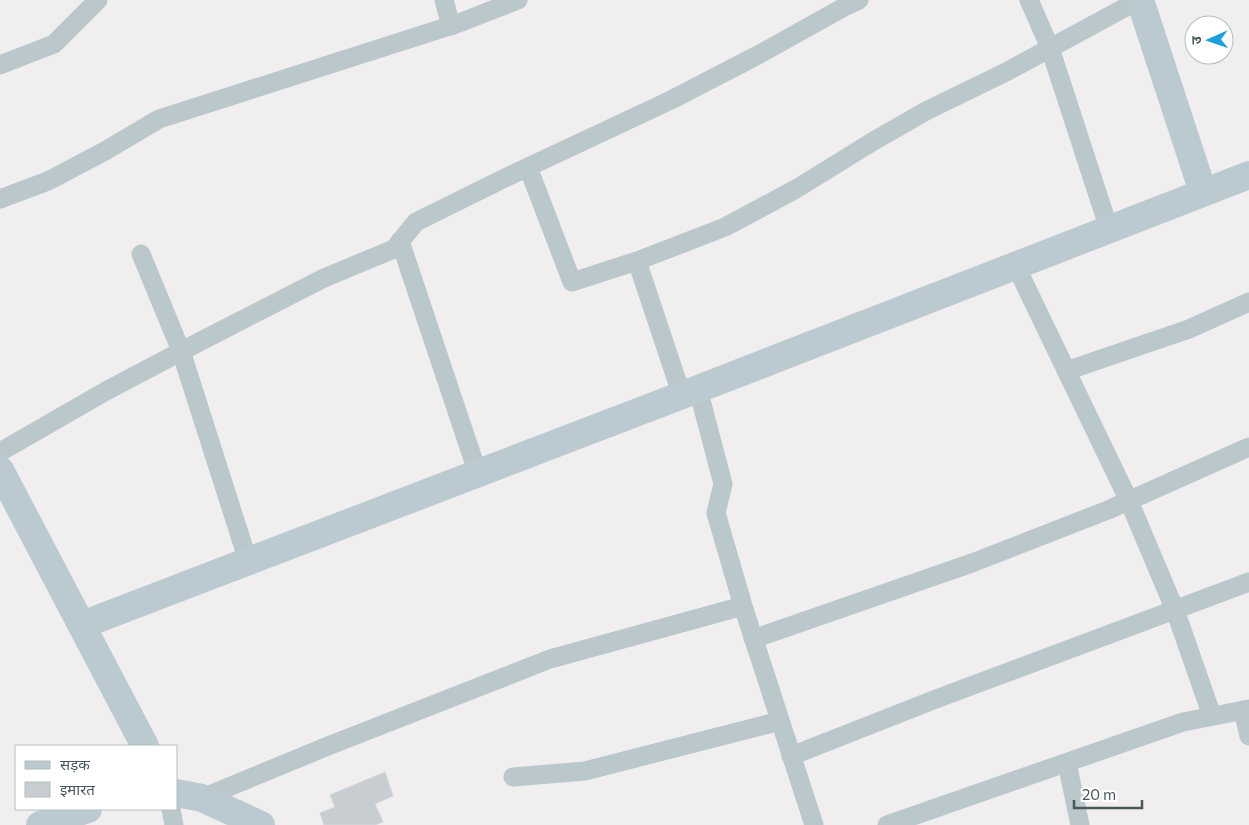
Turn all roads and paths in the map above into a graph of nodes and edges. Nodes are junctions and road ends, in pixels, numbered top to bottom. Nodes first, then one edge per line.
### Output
1 (98, 0) edge
2 (444, 0) edge
3 (518, 0) edge
4 (859, 0) edge
5 (1029, 0) edge
6 (1140, 0) edge
7 (451, 26) junction
8 (1050, 48) junction
9 (0, 65) edge
10 (528, 167) junction
11 (1249, 175) edge
12 (1203, 192) junction
13 (0, 199) edge
14 (1109, 229) junction
15 (400, 241) junction
16 (142, 254) dead end
17 (637, 261) junction
18 (1016, 266) junction
19 (1249, 302) edge
20 (181, 351) junction
21 (1066, 371) junction
22 (690, 392) junction
23 (1249, 447) edge
24 (0, 452) edge
25 (0, 470) edge
26 (478, 474) junction
27 (1129, 501) junction
28 (248, 561) junction
29 (1249, 582) edge
30 (743, 606) junction
31 (1175, 610) junction
32 (82, 625) junction
33 (753, 639) junction
34 (1246, 709) edge
35 (1212, 716) junction
36 (780, 721) junction
37 (1249, 736) edge
38 (144, 745) edge
39 (791, 756) junction
40 (1067, 763) junction
41 (513, 777) dead end
42 (178, 793) edge
43 (202, 798) junction
44 (85, 810) edge
45 (171, 810) edge
46 (40, 825) edge
47 (174, 825) edge
48 (261, 825) edge
49 (814, 825) edge
50 (887, 825) edge
51 (1080, 825) edge

1 - 9 street
2 - 7 street
3 - 7 street
4 - 10 street
5 - 8 street
6 - 8 street
6 - 12 street
7 - 13 street
8 - 14 street
8 - 17 street
10 - 15 street
10 - 17 street
11 - 12 street
12 - 14 street
14 - 18 street
15 - 20 street
15 - 26 street
16 - 20 street
17 - 22 street
18 - 21 street
18 - 22 street
19 - 21 street
20 - 24 street
20 - 28 street
21 - 27 street
22 - 26 street
22 - 30 street
23 - 27 street
25 - 32 street
26 - 28 street
27 - 31 street
27 - 33 street
28 - 32 street
29 - 31 street
30 - 33 street
30 - 43 street
31 - 35 street
31 - 39 street
32 - 38 street
33 - 36 street
34 - 35 street
34 - 37 street
35 - 40 street
36 - 39 street
36 - 41 street
39 - 49 street
40 - 50 street
40 - 51 street
42 - 43 street
43 - 48 street
44 - 46 street
45 - 47 street

